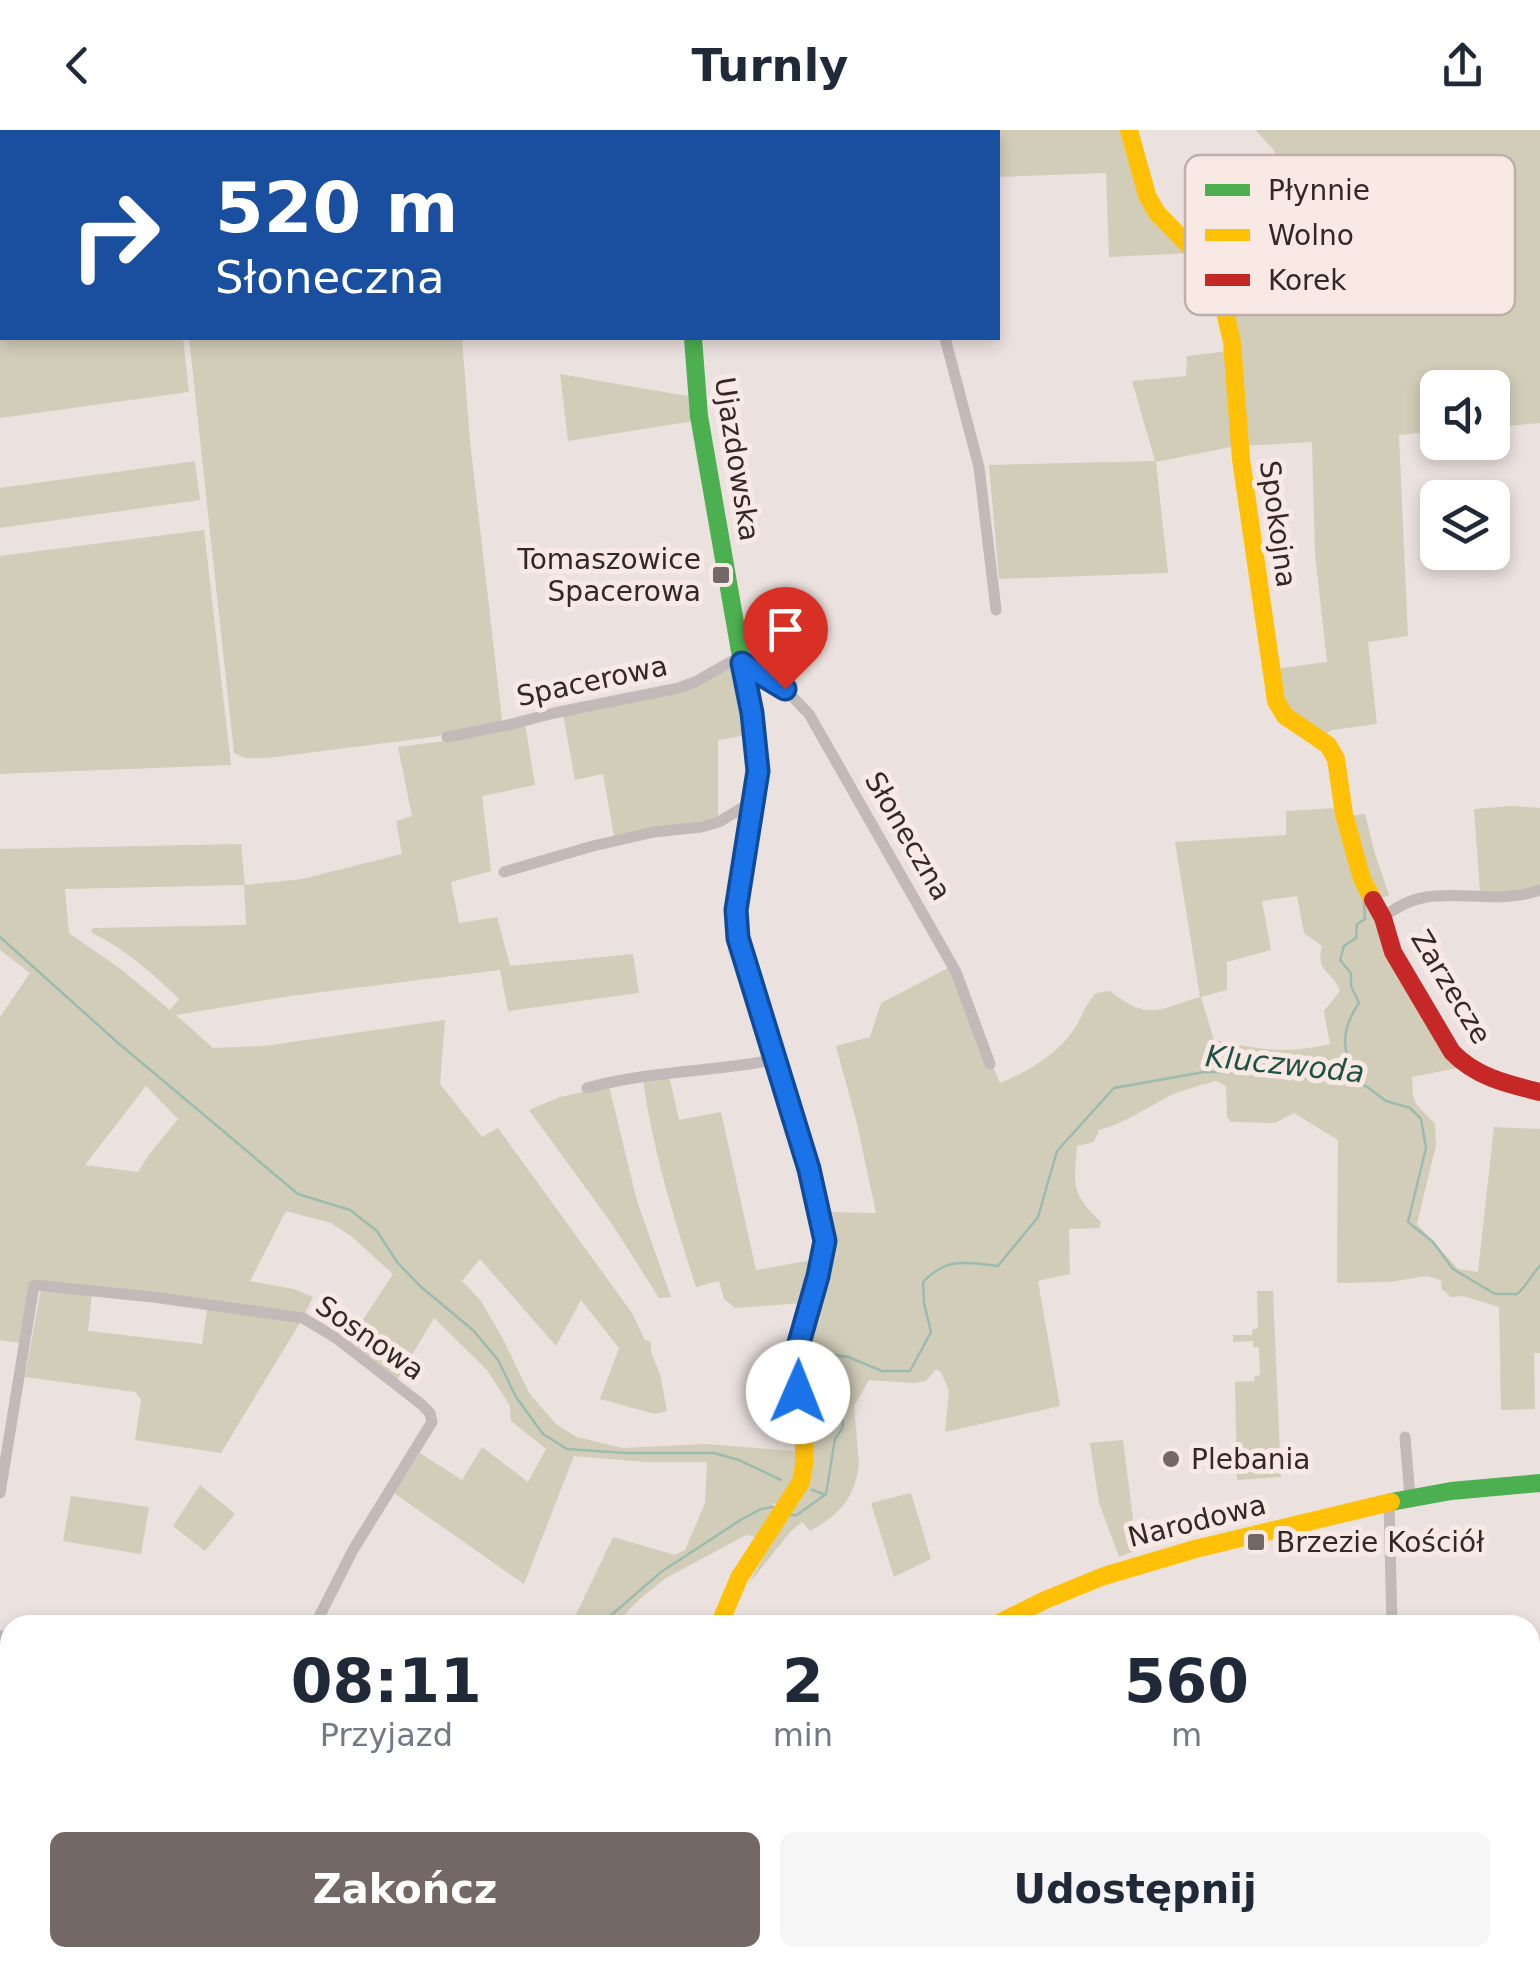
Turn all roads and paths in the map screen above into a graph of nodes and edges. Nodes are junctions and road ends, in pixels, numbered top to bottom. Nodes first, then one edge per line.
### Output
1 (1129, 130) edge
2 (1185, 241) edge
3 (1225, 315) edge
4 (693, 340) edge
5 (946, 340) edge
6 (996, 610) dead end
7 (741, 659) junction
8 (447, 737) dead end
9 (754, 801) junction
10 (504, 872) dead end
11 (1540, 890) edge
12 (1382, 918) junction
13 (774, 1060) junction
14 (990, 1064) dead end
15 (587, 1088) dead end
16 (1540, 1092) edge
17 (1405, 1437) dead end
18 (1540, 1483) edge
19 (0, 1493) edge
20 (1410, 1498) junction
21 (1389, 1502) junction
22 (320, 1615) edge
23 (723, 1615) edge
24 (1024, 1615) edge
25 (1392, 1615) edge

1 - 2 street, Spokojna
3 - 12 street, Spokojna
4 - 7 street, Ujazdowska
5 - 6 street
7 - 8 street, Spacerowa
7 - 9 street, Ujazdowska
7 - 14 street, Słoneczna
9 - 10 street
9 - 13 street, Ujazdowska
11 - 12 street
12 - 16 street, Zarzecze
13 - 15 street
13 - 23 street, Ujazdowska
17 - 20 street
18 - 20 street, Narodowa
19 - 22 street, Sosnowa
20 - 21 street, Narodowa
21 - 24 street, Narodowa
21 - 25 street

